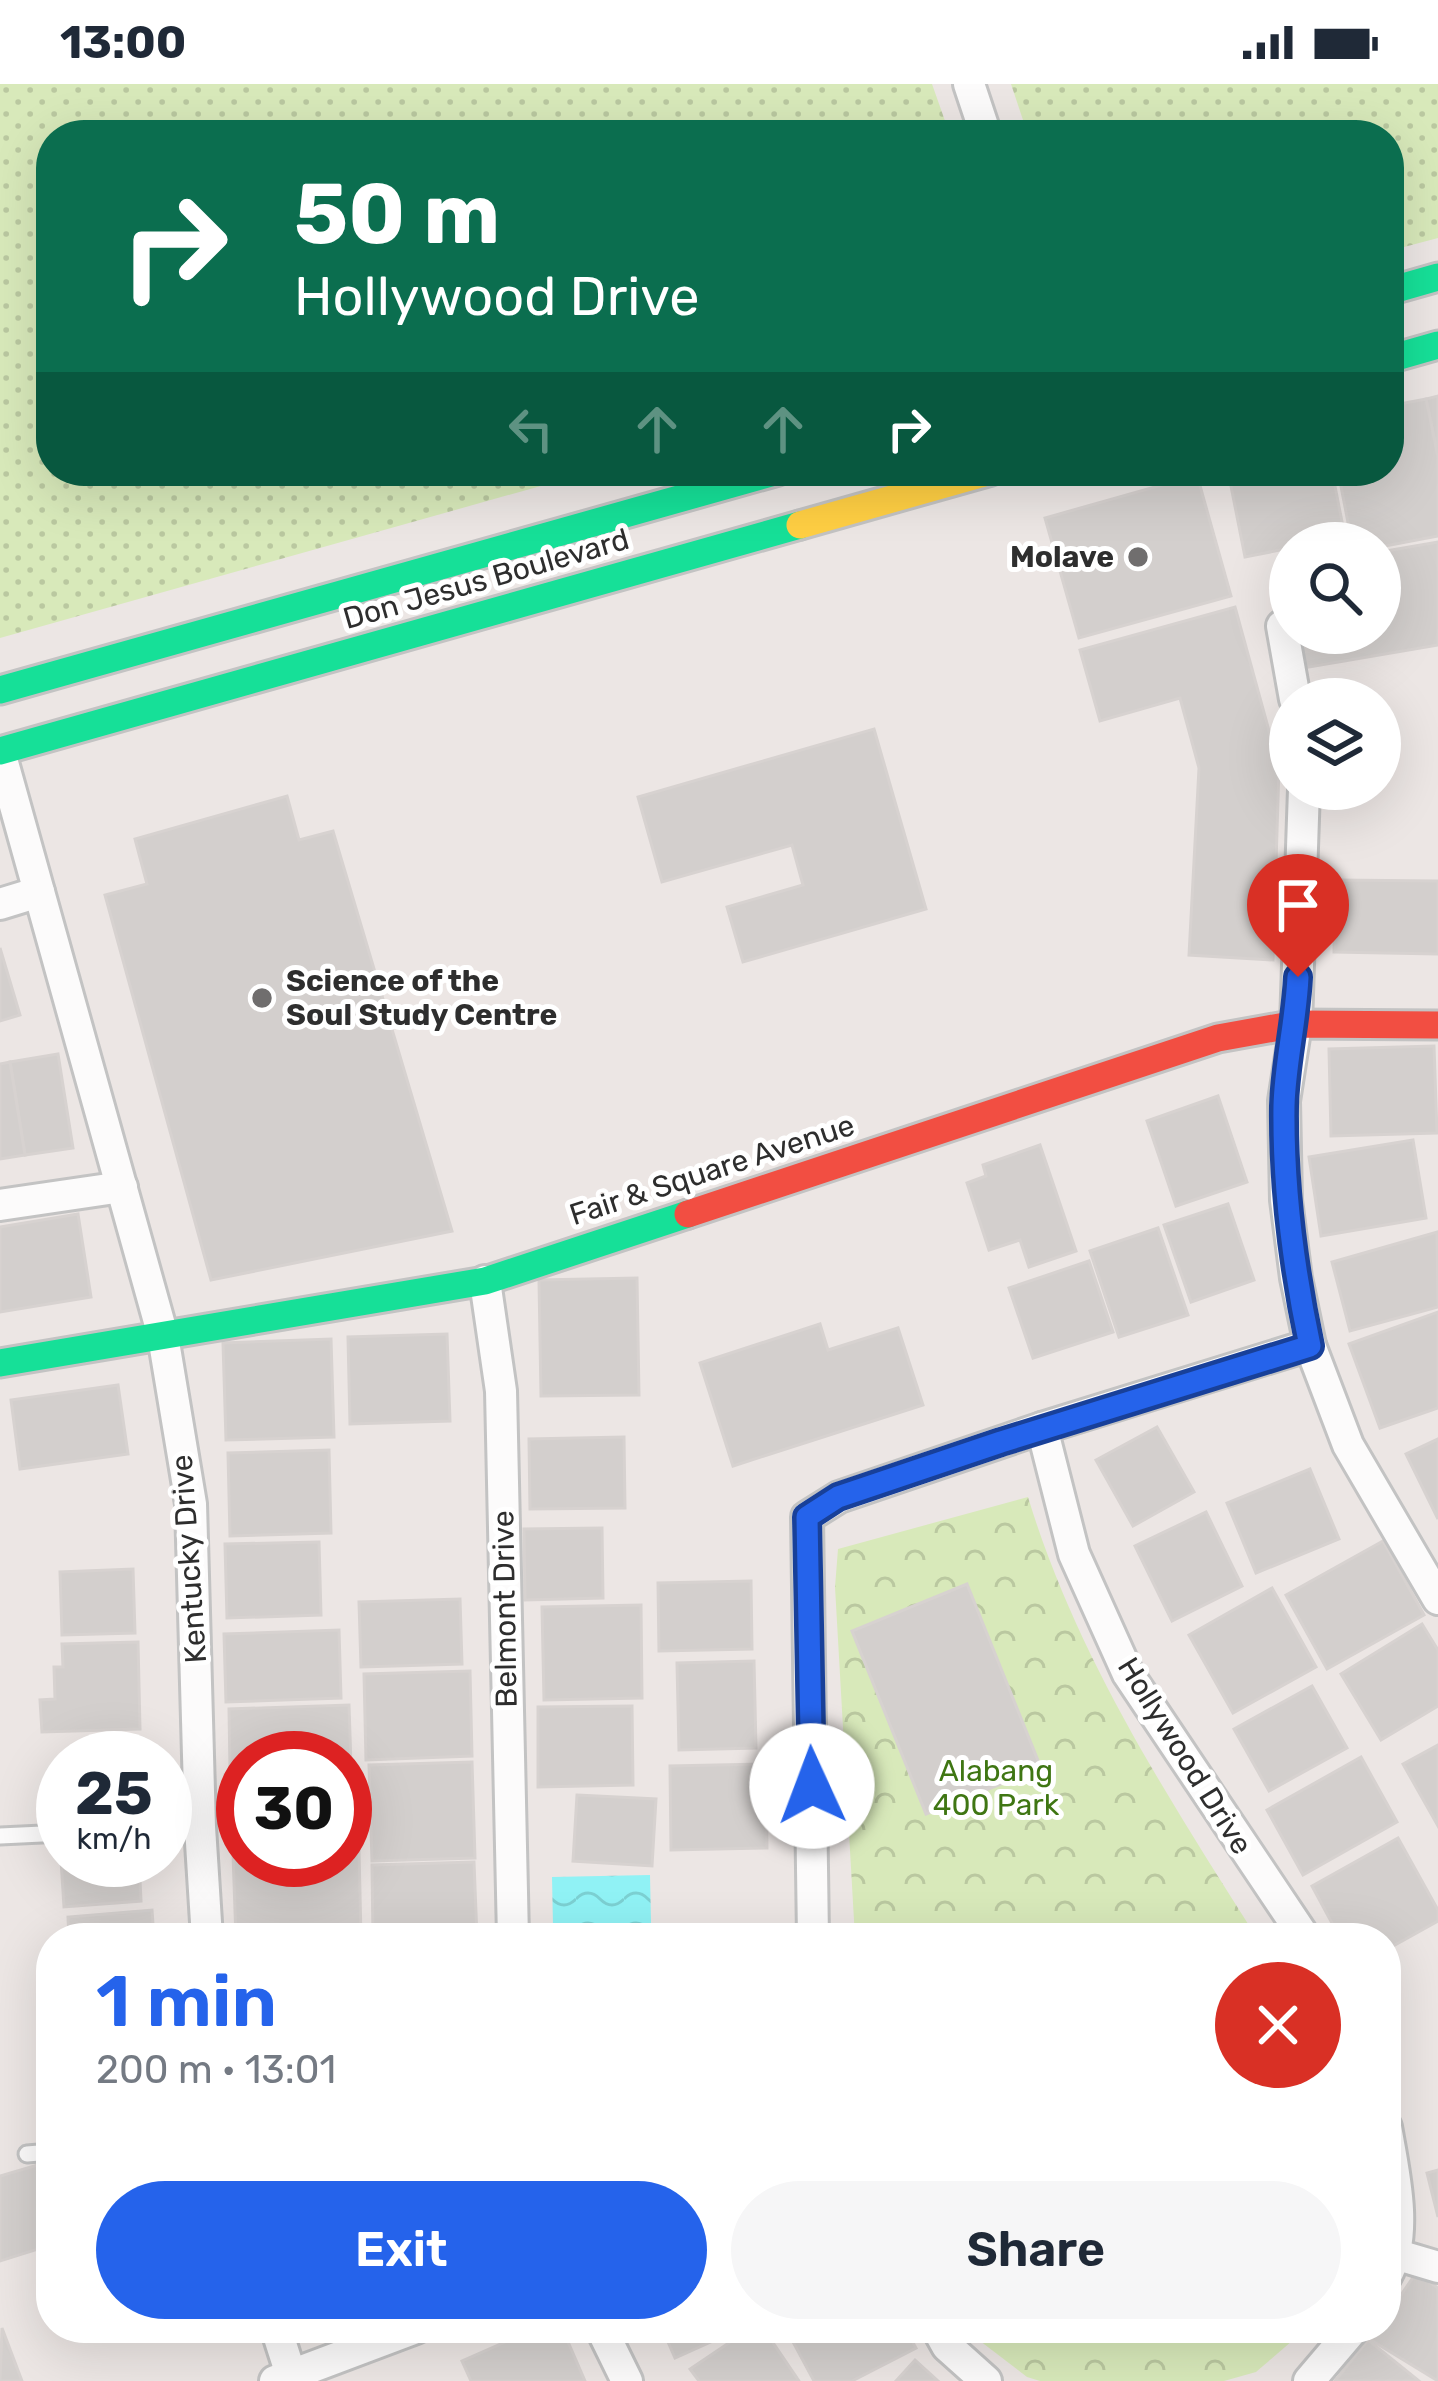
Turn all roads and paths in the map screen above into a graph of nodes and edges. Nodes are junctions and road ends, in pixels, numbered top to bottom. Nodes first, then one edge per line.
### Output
1 (970, 84) edge
2 (981, 120) edge
3 (1438, 277) edge
4 (1404, 287) edge
5 (1438, 345) edge
6 (1404, 354) edge
7 (733, 486) edge
8 (930, 486) edge
9 (209, 662) junction
10 (0, 690) edge
11 (0, 752) edge
12 (1303, 810) edge
13 (39, 892) junction
14 (0, 904) edge
15 (1296, 1024) junction
16 (1438, 1025) edge
17 (122, 1187) junction
18 (0, 1204) edge
19 (485, 1281) junction
20 (163, 1336) junction
21 (1310, 1346) junction
22 (0, 1364) edge
23 (1042, 1428) junction
24 (1438, 1599) edge
25 (192, 1827) edge
26 (200, 1827) junction
27 (36, 1834) edge
28 (0, 1836) edge
29 (206, 1923) edge
30 (513, 1923) edge
31 (813, 1923) edge
32 (1295, 1923) edge
33 (36, 2154) edge
34 (27, 2155) dead end
35 (1401, 2265) edge
36 (1438, 2266) edge
37 (279, 2343) edge
38 (378, 2343) edge
39 (609, 2343) edge
40 (946, 2343) edge
41 (1341, 2343) edge
42 (286, 2379) edge
43 (627, 2381) edge
44 (986, 2381) edge
45 (1309, 2381) edge

1 - 2 street
3 - 4 street
5 - 6 street
7 - 9 street, Don Jesus Boulevard
8 - 9 street, Don Jesus Boulevard
9 - 10 street, Don Jesus Boulevard
9 - 11 street, Don Jesus Boulevard
11 - 13 street, Kentucky Drive
12 - 15 street
13 - 14 street
13 - 17 street, Kentucky Drive
15 - 16 street, Fair & Square Avenue
15 - 19 street, Fair & Square Avenue
15 - 21 street
17 - 18 street
17 - 20 street, Kentucky Drive
19 - 20 street, Fair & Square Avenue
19 - 30 street, Belmont Drive
20 - 22 street, Fair & Square Avenue
20 - 26 street, Kentucky Drive
21 - 23 street
21 - 24 street
23 - 31 street
23 - 32 street, Hollywood Drive
25 - 26 lane
26 - 29 street, Kentucky Drive
27 - 28 lane
33 - 34 lane
35 - 36 street
37 - 42 street
38 - 42 street
39 - 43 street
40 - 44 street
41 - 45 street

